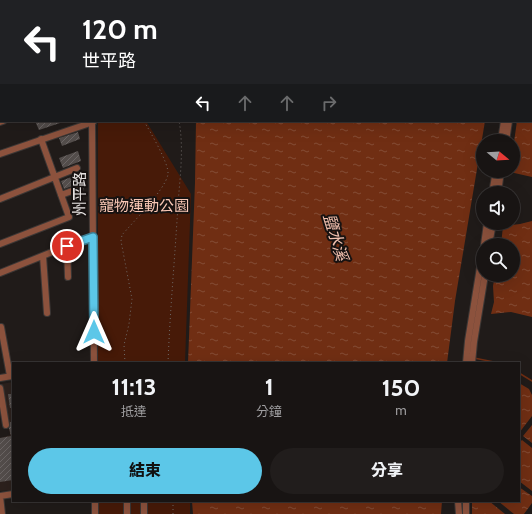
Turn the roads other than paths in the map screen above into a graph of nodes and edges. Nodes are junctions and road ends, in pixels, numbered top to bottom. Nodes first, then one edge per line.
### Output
1 (92, 122) edge
2 (504, 122) edge
3 (509, 122) edge
4 (502, 134) edge
5 (507, 134) edge
6 (41, 139) junction
7 (0, 154) edge
8 (77, 168) dead end
9 (55, 177) junction
10 (80, 188) dead end
11 (61, 195) junction
12 (0, 199) edge
13 (93, 237) junction
14 (0, 244) edge
15 (67, 246) junction
16 (43, 256) junction
17 (0, 273) edge
18 (68, 277) dead end
19 (478, 282) edge
20 (483, 282) edge
21 (47, 313) dead end
22 (1, 327) edge
23 (94, 362) edge
24 (466, 362) edge
25 (472, 362) edge
26 (11, 376) edge
27 (0, 378) edge
28 (0, 388) edge
29 (6, 425) dead end
30 (12, 494) edge
31 (0, 496) edge
32 (95, 502) edge
33 (127, 502) edge
34 (144, 502) edge
35 (458, 502) edge
36 (466, 502) edge
37 (2, 514) edge
38 (95, 514) edge
39 (127, 514) edge
40 (144, 514) edge
41 (459, 514) edge
42 (466, 514) edge

1 - 6 street
1 - 13 street, 州平路
2 - 4 street
3 - 5 street
6 - 7 street
6 - 9 street
8 - 9 street
9 - 11 street
9 - 12 street
10 - 11 street
11 - 14 street
13 - 15 street
13 - 23 street, 州平路
15 - 16 street
15 - 18 street
16 - 17 street
16 - 21 street
19 - 24 street
20 - 25 street
22 - 26 street
26 - 27 street
28 - 29 street
30 - 31 street
31 - 37 street
32 - 38 street
33 - 39 street
34 - 40 street
35 - 41 street
36 - 42 street

